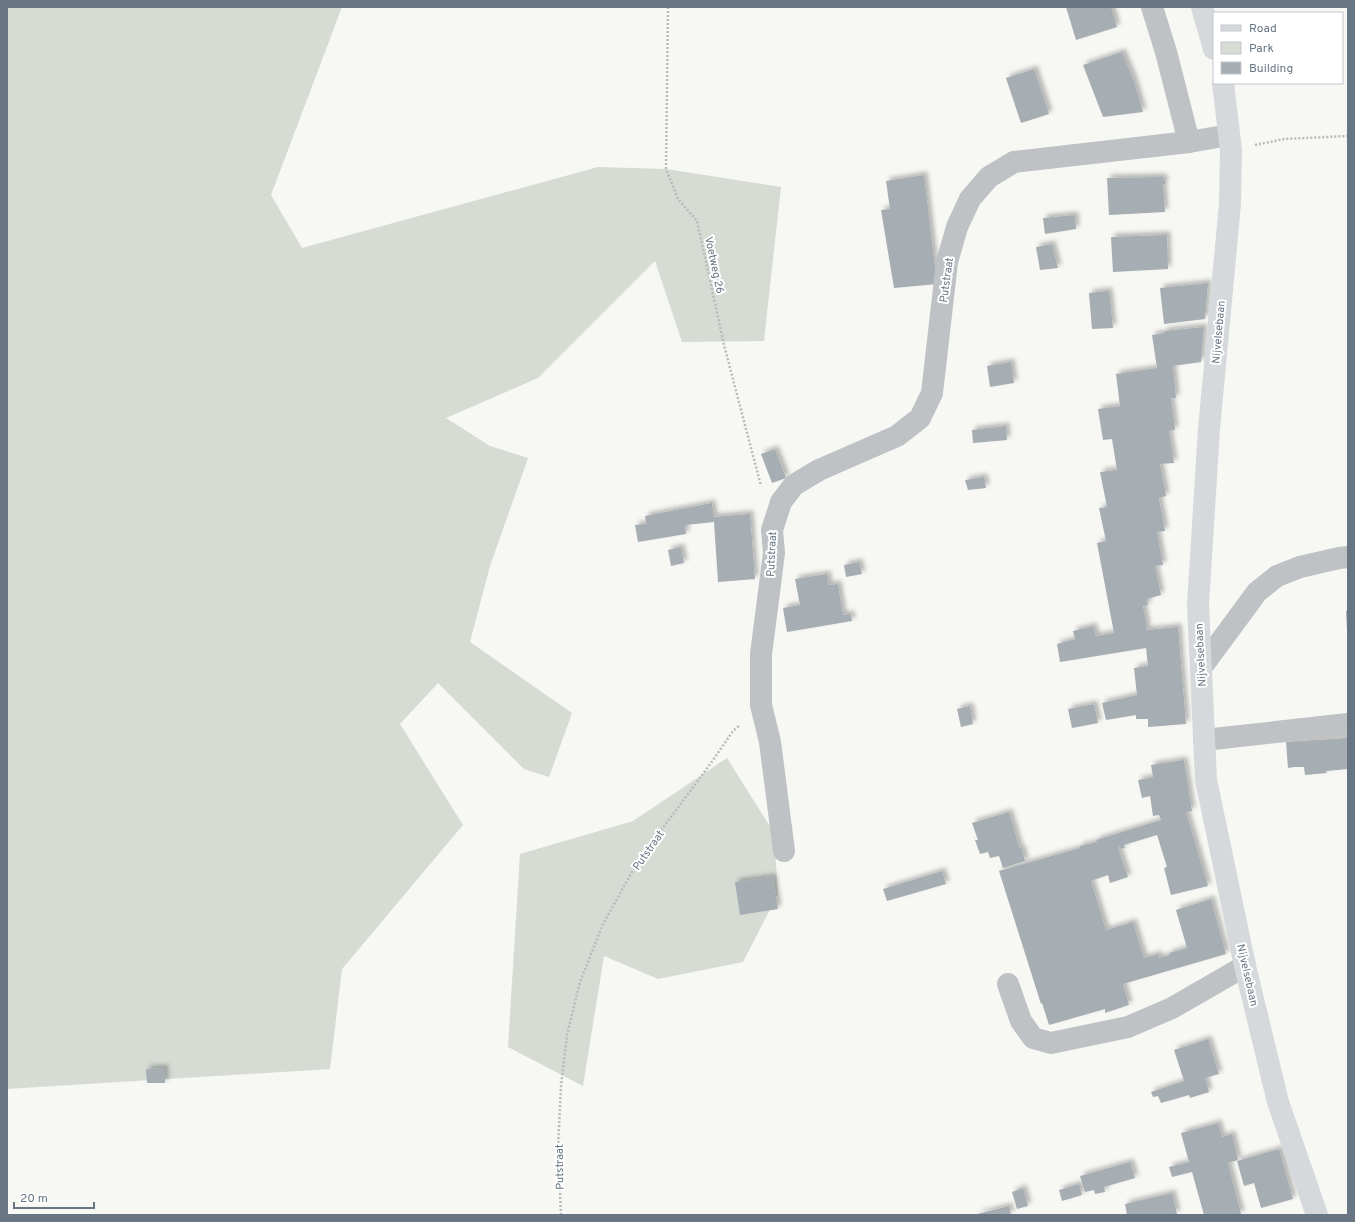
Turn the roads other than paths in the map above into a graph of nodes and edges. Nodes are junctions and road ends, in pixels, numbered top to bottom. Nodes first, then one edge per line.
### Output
1 (1152, 7) edge
2 (1202, 7) edge
3 (1213, 46) edge
4 (1223, 84) edge
5 (1189, 142) junction
6 (1230, 142) junction
7 (1348, 557) edge
8 (1201, 668) junction
9 (1348, 724) edge
10 (1204, 740) junction
11 (784, 851) dead end
12 (1245, 966) junction
13 (1008, 984) dead end
14 (1317, 1215) edge

1 - 5 street
2 - 3 main road
4 - 6 main road, Nijvelsebaan
5 - 6 street, Putstraat
5 - 11 street, Putstraat
6 - 8 main road, Nijvelsebaan
7 - 8 street
8 - 10 main road, Nijvelsebaan
9 - 10 street
10 - 12 main road, Nijvelsebaan
12 - 13 street
12 - 14 main road, Nijvelsebaan

